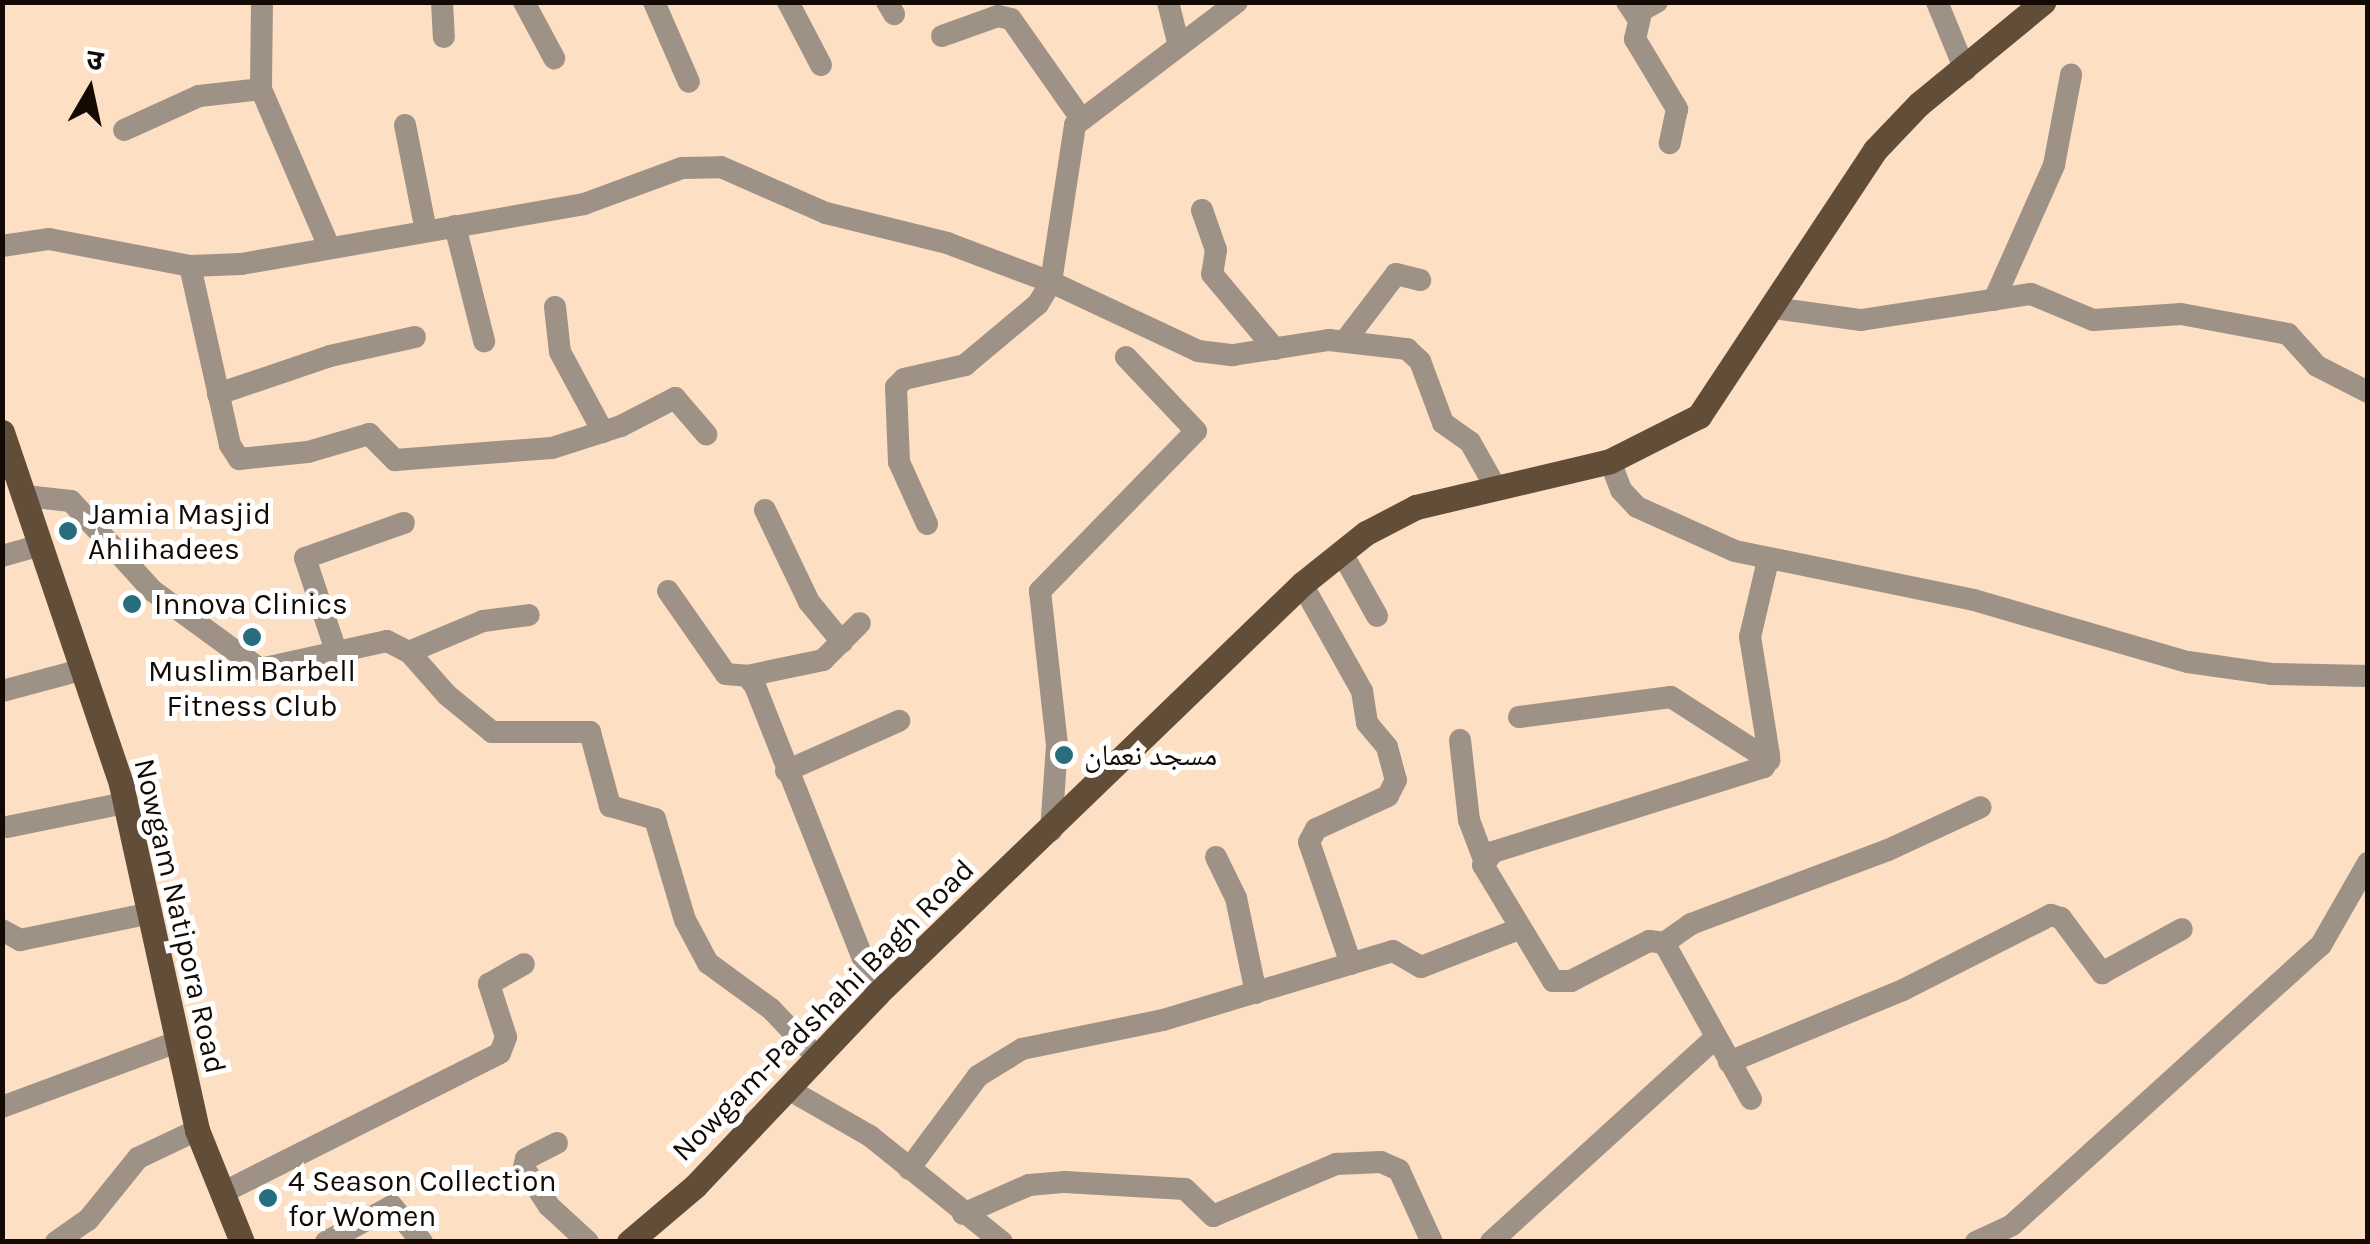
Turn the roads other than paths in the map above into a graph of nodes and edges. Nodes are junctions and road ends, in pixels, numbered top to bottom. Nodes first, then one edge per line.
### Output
1 (262, 2) edge
2 (442, 2) edge
3 (524, 2) edge
4 (654, 2) edge
5 (788, 2) edge
6 (1168, 2) edge
7 (1237, 2) edge
8 (1937, 2) edge
9 (2042, 2) edge
10 (1642, 6) edge
11 (942, 36) dead end
12 (444, 37) dead end
13 (1179, 46) junction
14 (554, 58) dead end
15 (821, 65) dead end
16 (1966, 70) junction
17 (2070, 75) dead end
18 (690, 82) dead end
19 (261, 89) junction
20 (1080, 117) junction
21 (405, 125) dead end
22 (124, 130) dead end
23 (1670, 143) dead end
24 (1202, 210) dead end
25 (455, 226) junction
26 (426, 231) junction
27 (2, 246) edge
28 (329, 247) junction
29 (190, 266) junction
30 (1420, 280) dead end
31 (1051, 282) junction
32 (1994, 300) junction
33 (555, 308) dead end
34 (1774, 308) junction
35 (414, 337) dead end
36 (484, 341) dead end
37 (1344, 341) junction
38 (1275, 349) junction
39 (1126, 357) dead end
40 (2368, 392) edge
41 (218, 394) junction
42 (2, 432) edge
43 (603, 432) junction
44 (706, 434) dead end
45 (1610, 461) junction
46 (1496, 488) junction
47 (25, 496) junction
48 (766, 510) dead end
49 (404, 523) dead end
50 (928, 524) dead end
51 (42, 546) junction
52 (1342, 552) junction
53 (2, 556) edge
54 (1768, 560) junction
55 (1302, 584) junction
56 (668, 591) dead end
57 (529, 615) dead end
58 (1378, 616) dead end
59 (860, 623) dead end
60 (842, 642) junction
61 (335, 648) junction
62 (410, 652) junction
63 (81, 670) junction
64 (747, 676) junction
65 (2368, 676) edge
66 (2, 691) edge
67 (1519, 717) dead end
68 (899, 721) dead end
69 (1460, 740) dead end
70 (1768, 760) junction
71 (786, 771) junction
72 (125, 803) junction
73 (1980, 806) dead end
74 (8, 827) dead end
75 (1051, 831) junction
76 (1216, 858) dead end
77 (1484, 860) junction
78 (2368, 863) edge
79 (151, 913) junction
80 (2182, 928) dead end
81 (1519, 929) junction
82 (2, 930) edge
83 (1664, 943) junction
84 (524, 964) dead end
85 (1351, 964) junction
86 (1256, 992) junction
87 (876, 994) junction
88 (1714, 1039) junction
89 (174, 1042) junction
90 (818, 1058) junction
91 (1729, 1062) junction
92 (788, 1089) junction
93 (1751, 1099) dead end
94 (2, 1106) edge
95 (197, 1130) junction
96 (557, 1143) dead end
97 (909, 1169) junction
98 (222, 1193) junction
99 (963, 1214) junction
100 (56, 1242) edge
101 (242, 1242) edge
102 (326, 1242) edge
103 (422, 1242) edge
104 (588, 1242) edge
105 (629, 1242) edge
106 (1002, 1242) edge
107 (1432, 1242) edge
108 (1491, 1242) edge
109 (1976, 1242) edge

1 - 19 street
2 - 12 street
3 - 14 street
4 - 18 street
5 - 15 street
6 - 13 street
7 - 13 street
8 - 16 street
9 - 16 main road, Nowgam-Padshahi Bagh Road
10 - 23 street
11 - 20 street
13 - 20 street
16 - 34 main road, Nowgam-Padshahi Bagh Road
17 - 32 street
19 - 22 street
19 - 28 street
20 - 31 street
21 - 26 street
24 - 38 street
25 - 26 street
25 - 31 street
25 - 36 street
26 - 28 street
27 - 29 street
28 - 29 street
29 - 41 street
30 - 37 street
31 - 38 street
31 - 50 street
32 - 34 street
32 - 40 street
33 - 43 street
34 - 45 main road, Nowgam-Padshahi Bagh Road
35 - 41 street
37 - 38 street
37 - 46 street
39 - 75 street
41 - 43 street
42 - 47 main road, Nowgam Natipora Road
43 - 44 street
45 - 46 main road, Nowgam-Padshahi Bagh Road
45 - 54 street
46 - 52 main road, Nowgam-Padshahi Bagh Road
47 - 51 main road, Nowgam Natipora Road
47 - 61 street
48 - 60 street
49 - 61 street
51 - 53 street
51 - 63 main road, Nowgam Natipora Road
52 - 55 main road, Nowgam-Padshahi Bagh Road
52 - 58 street
54 - 65 street
54 - 70 street
55 - 75 main road, Nowgam-Padshahi Bagh Road
55 - 85 street
56 - 64 street
57 - 62 street
59 - 60 street
60 - 64 street
61 - 62 street
62 - 90 street
63 - 66 street
63 - 72 main road, Nowgam Natipora Road
64 - 71 street
67 - 70 street
68 - 71 street
69 - 77 street
70 - 77 street
71 - 87 street
72 - 74 street
72 - 79 main road, Nowgam Natipora Road
73 - 83 street
75 - 87 main road, Nowgam-Padshahi Bagh Road
76 - 86 street
77 - 81 street
78 - 109 street
79 - 82 street
79 - 89 main road, Nowgam Natipora Road
80 - 91 street
81 - 83 street
81 - 85 street
83 - 88 street
84 - 98 street
85 - 86 street
86 - 97 street
87 - 90 main road, Nowgam-Padshahi Bagh Road
88 - 91 street
88 - 108 street
89 - 94 street
89 - 95 main road, Nowgam Natipora Road
90 - 92 main road, Nowgam-Padshahi Bagh Road
91 - 93 street
92 - 97 street
92 - 105 main road, Nowgam-Padshahi Bagh Road
95 - 98 main road, Nowgam Natipora Road
95 - 100 street
96 - 104 street
97 - 99 street
98 - 101 main road, Nowgam Natipora Road
99 - 106 street
99 - 107 street
102 - 103 street

